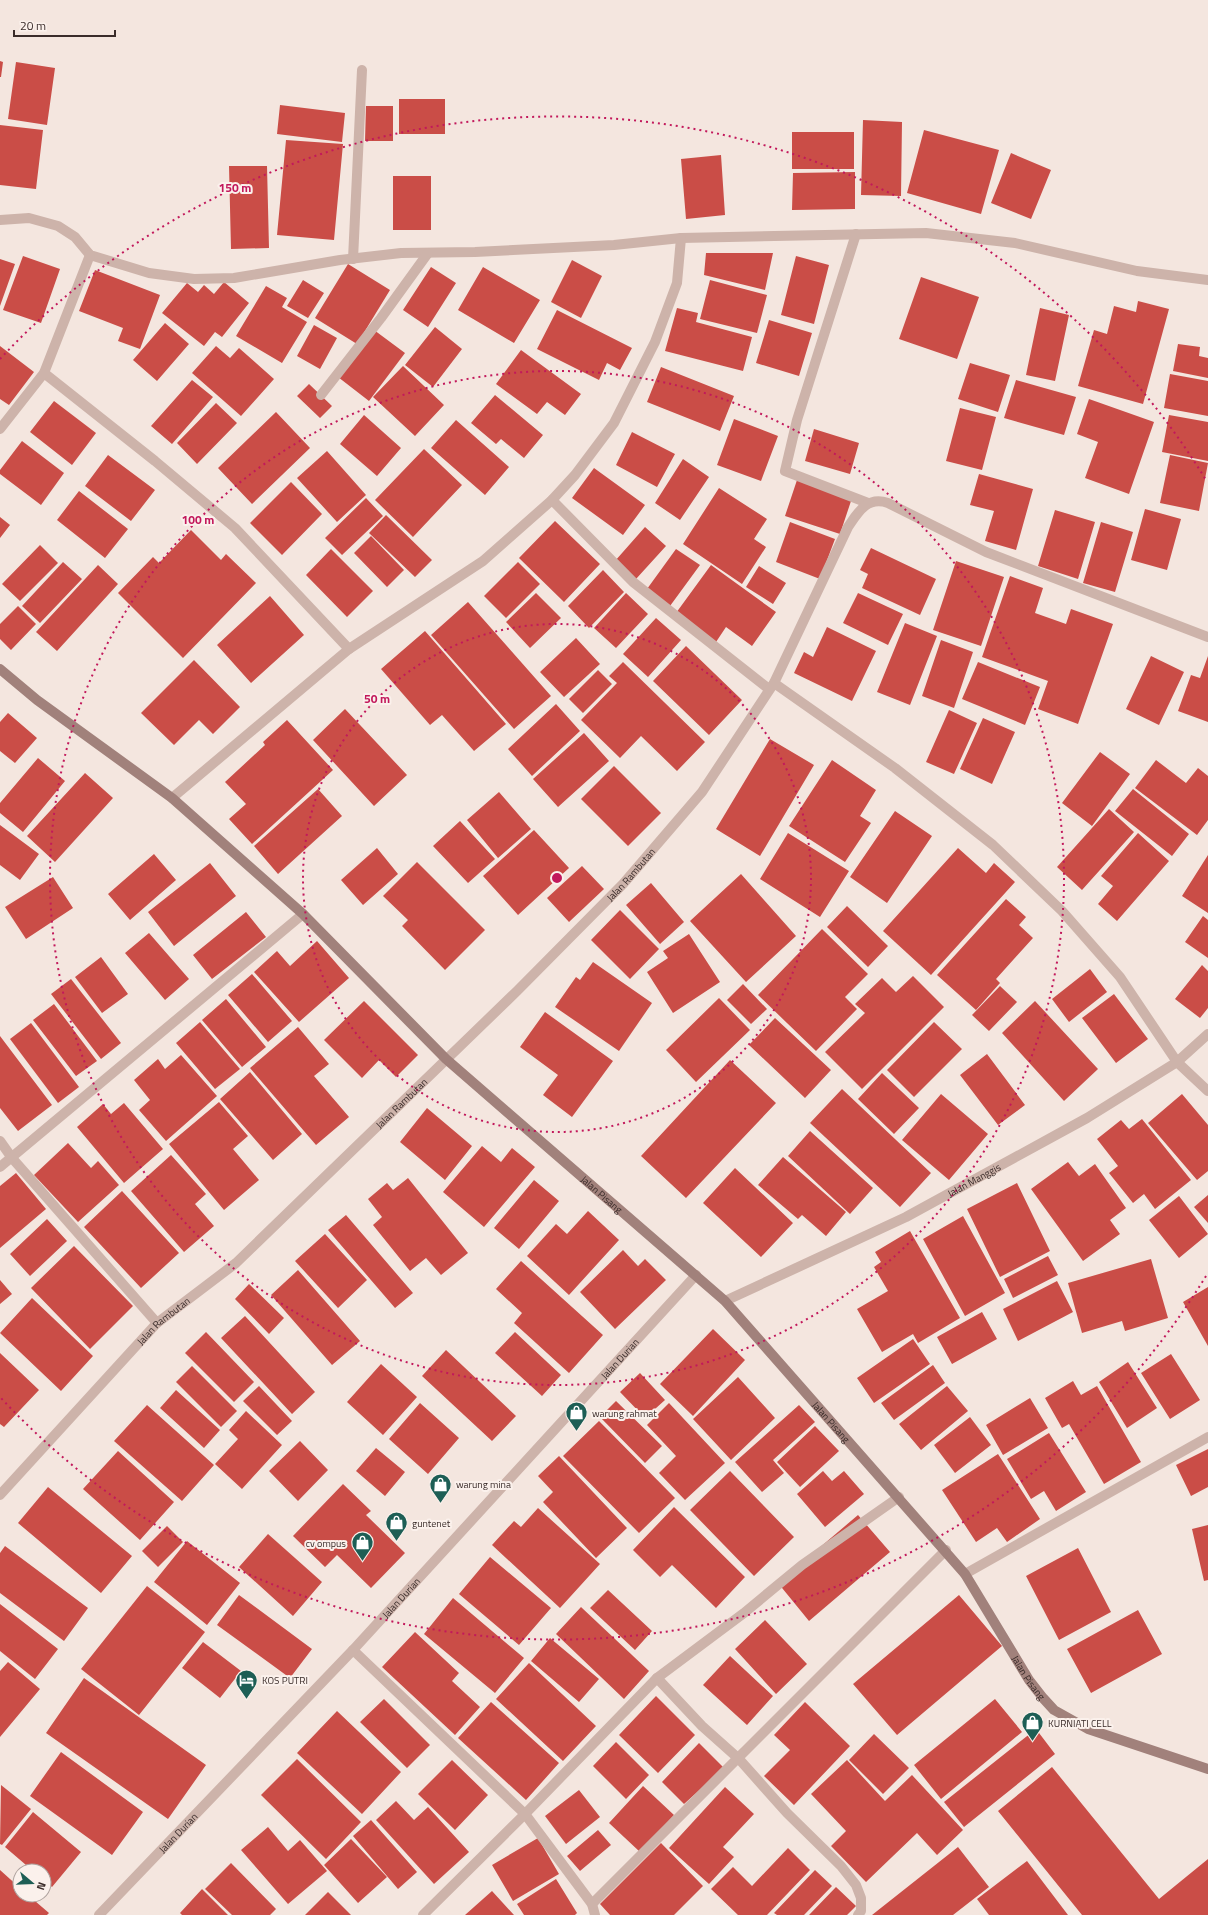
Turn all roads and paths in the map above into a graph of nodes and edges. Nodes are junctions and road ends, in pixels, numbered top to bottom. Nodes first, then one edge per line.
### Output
1 (362, 70) dead end
2 (0, 220) edge
3 (856, 234) junction
4 (681, 238) junction
5 (428, 253) junction
6 (90, 255) junction
7 (353, 259) junction
8 (1208, 280) edge
9 (44, 373) junction
10 (320, 395) dead end
11 (0, 429) edge
12 (552, 500) junction
13 (868, 503) junction
14 (1208, 637) edge
15 (349, 649) junction
16 (0, 669) edge
17 (771, 686) junction
18 (172, 798) junction
19 (303, 914) junction
20 (1208, 1034) edge
21 (446, 1059) junction
22 (1177, 1062) junction
23 (1208, 1091) edge
24 (0, 1141) edge
25 (12, 1158) junction
26 (0, 1167) edge
27 (696, 1275) junction
28 (725, 1301) junction
29 (157, 1323) junction
30 (1208, 1437) edge
31 (0, 1495) edge
32 (899, 1497) junction
33 (946, 1550) junction
34 (965, 1574) junction
35 (353, 1650) junction
36 (657, 1678) junction
37 (739, 1759) junction
38 (1208, 1769) edge
39 (526, 1814) junction
40 (592, 1904) junction
41 (103, 1913) edge
42 (423, 1915) edge
43 (595, 1915) edge
44 (858, 1915) edge

1 - 7 street
2 - 6 street
3 - 4 street
3 - 8 street
3 - 13 street
4 - 5 street
4 - 12 street
5 - 7 street
5 - 10 street
6 - 7 street
6 - 9 street
9 - 11 street
9 - 15 street
12 - 15 street
12 - 17 street
13 - 14 street
13 - 17 street, Jalan Rambutan
15 - 18 street
16 - 18 street, Jalan Pisang
17 - 21 street, Jalan Rambutan
17 - 22 street
18 - 19 street, Jalan Pisang
19 - 21 street, Jalan Pisang
19 - 25 street
20 - 22 street, Jalan Manggis
21 - 27 street, Jalan Pisang
21 - 29 street, Jalan Rambutan
22 - 23 street
22 - 28 street, Jalan Manggis
24 - 25 street
25 - 26 street
25 - 29 street
27 - 28 street, Jalan Pisang
27 - 35 street, Jalan Durian
28 - 32 street, Jalan Pisang
29 - 31 street, Jalan Rambutan
30 - 34 street
32 - 33 street, Jalan Pisang
32 - 36 street
33 - 34 street, Jalan Pisang
33 - 37 street
34 - 38 street, Jalan Pisang
35 - 39 street
35 - 41 street, Jalan Durian
36 - 37 street
36 - 39 street
37 - 40 street
37 - 44 street
39 - 40 street
39 - 42 street
40 - 43 street

